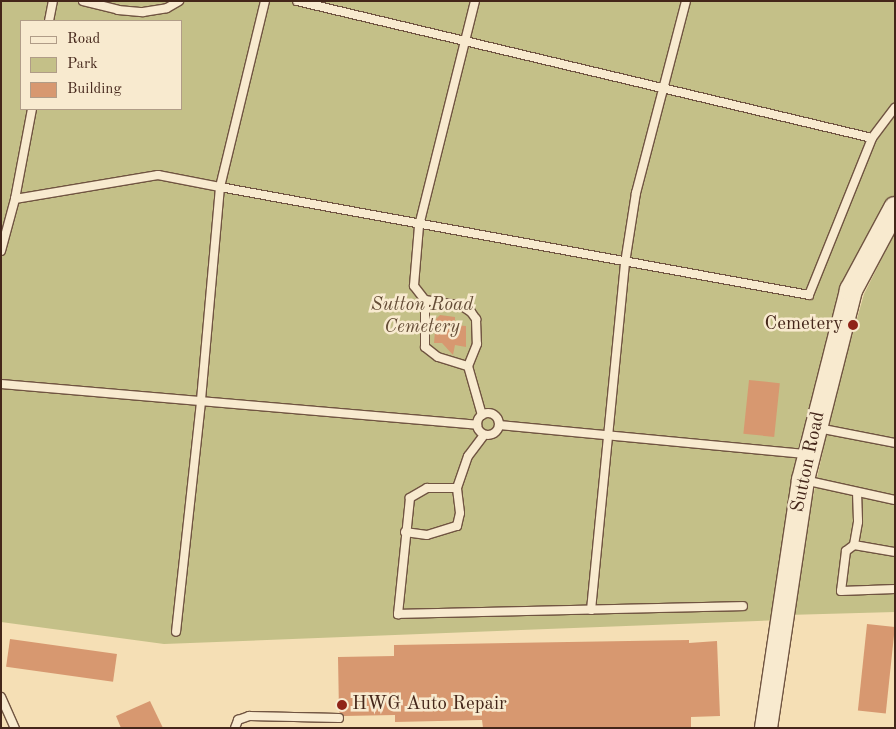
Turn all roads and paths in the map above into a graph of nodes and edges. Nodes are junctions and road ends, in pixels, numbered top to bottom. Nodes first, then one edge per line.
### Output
1 (53, 1) edge
2 (83, 1) edge
3 (179, 1) edge
4 (265, 1) edge
5 (297, 1) edge
6 (475, 1) edge
7 (686, 1) edge
8 (49, 20) edge
9 (466, 42) junction
10 (664, 88) junction
11 (895, 108) edge
12 (32, 110) edge
13 (872, 138) junction
14 (220, 187) junction
15 (15, 198) junction
16 (895, 208) edge
17 (419, 226) junction
18 (1, 251) edge
19 (625, 263) junction
20 (425, 300) junction
21 (468, 366) junction
22 (1, 384) edge
23 (202, 402) junction
24 (482, 415) junction
25 (499, 425) junction
26 (477, 426) junction
27 (816, 428) junction
28 (484, 434) junction
29 (609, 436) junction
30 (895, 443) edge
31 (810, 454) junction
32 (803, 480) junction
33 (457, 488) junction
34 (857, 492) junction
35 (895, 500) edge
36 (405, 532) junction
37 (854, 545) junction
38 (895, 552) edge
39 (895, 589) edge
40 (744, 606) dead end
41 (591, 610) junction
42 (176, 632) dead end
43 (1, 696) edge
44 (339, 718) dead end
45 (15, 728) edge
46 (235, 728) edge
47 (766, 728) edge

1 - 8 lane
2 - 3 lane
4 - 14 lane
5 - 9 lane
6 - 9 lane
7 - 10 lane
9 - 10 lane
9 - 17 lane
10 - 13 lane
10 - 19 lane
11 - 13 lane
12 - 15 lane
13 - 19 lane
14 - 15 lane
14 - 17 lane
14 - 23 lane
15 - 18 lane
16 - 27 street, Sutton Road
17 - 19 lane
17 - 20 lane
19 - 29 lane
20 - 21 lane
20 - 21 lane
21 - 24 lane
22 - 23 lane
23 - 26 lane
23 - 42 lane
24 - 25 lane
24 - 26 lane
25 - 28 lane
25 - 29 lane
26 - 28 lane
27 - 30 lane
27 - 31 street, Sutton Road
28 - 33 lane
29 - 31 lane
29 - 41 lane
31 - 32 street, Sutton Road
32 - 34 lane
32 - 47 street, Sutton Road
33 - 36 lane
33 - 36 lane
34 - 35 lane
34 - 37 lane
36 - 41 lane
37 - 38 lane
37 - 39 lane
40 - 41 lane
43 - 45 lane
44 - 46 lane

